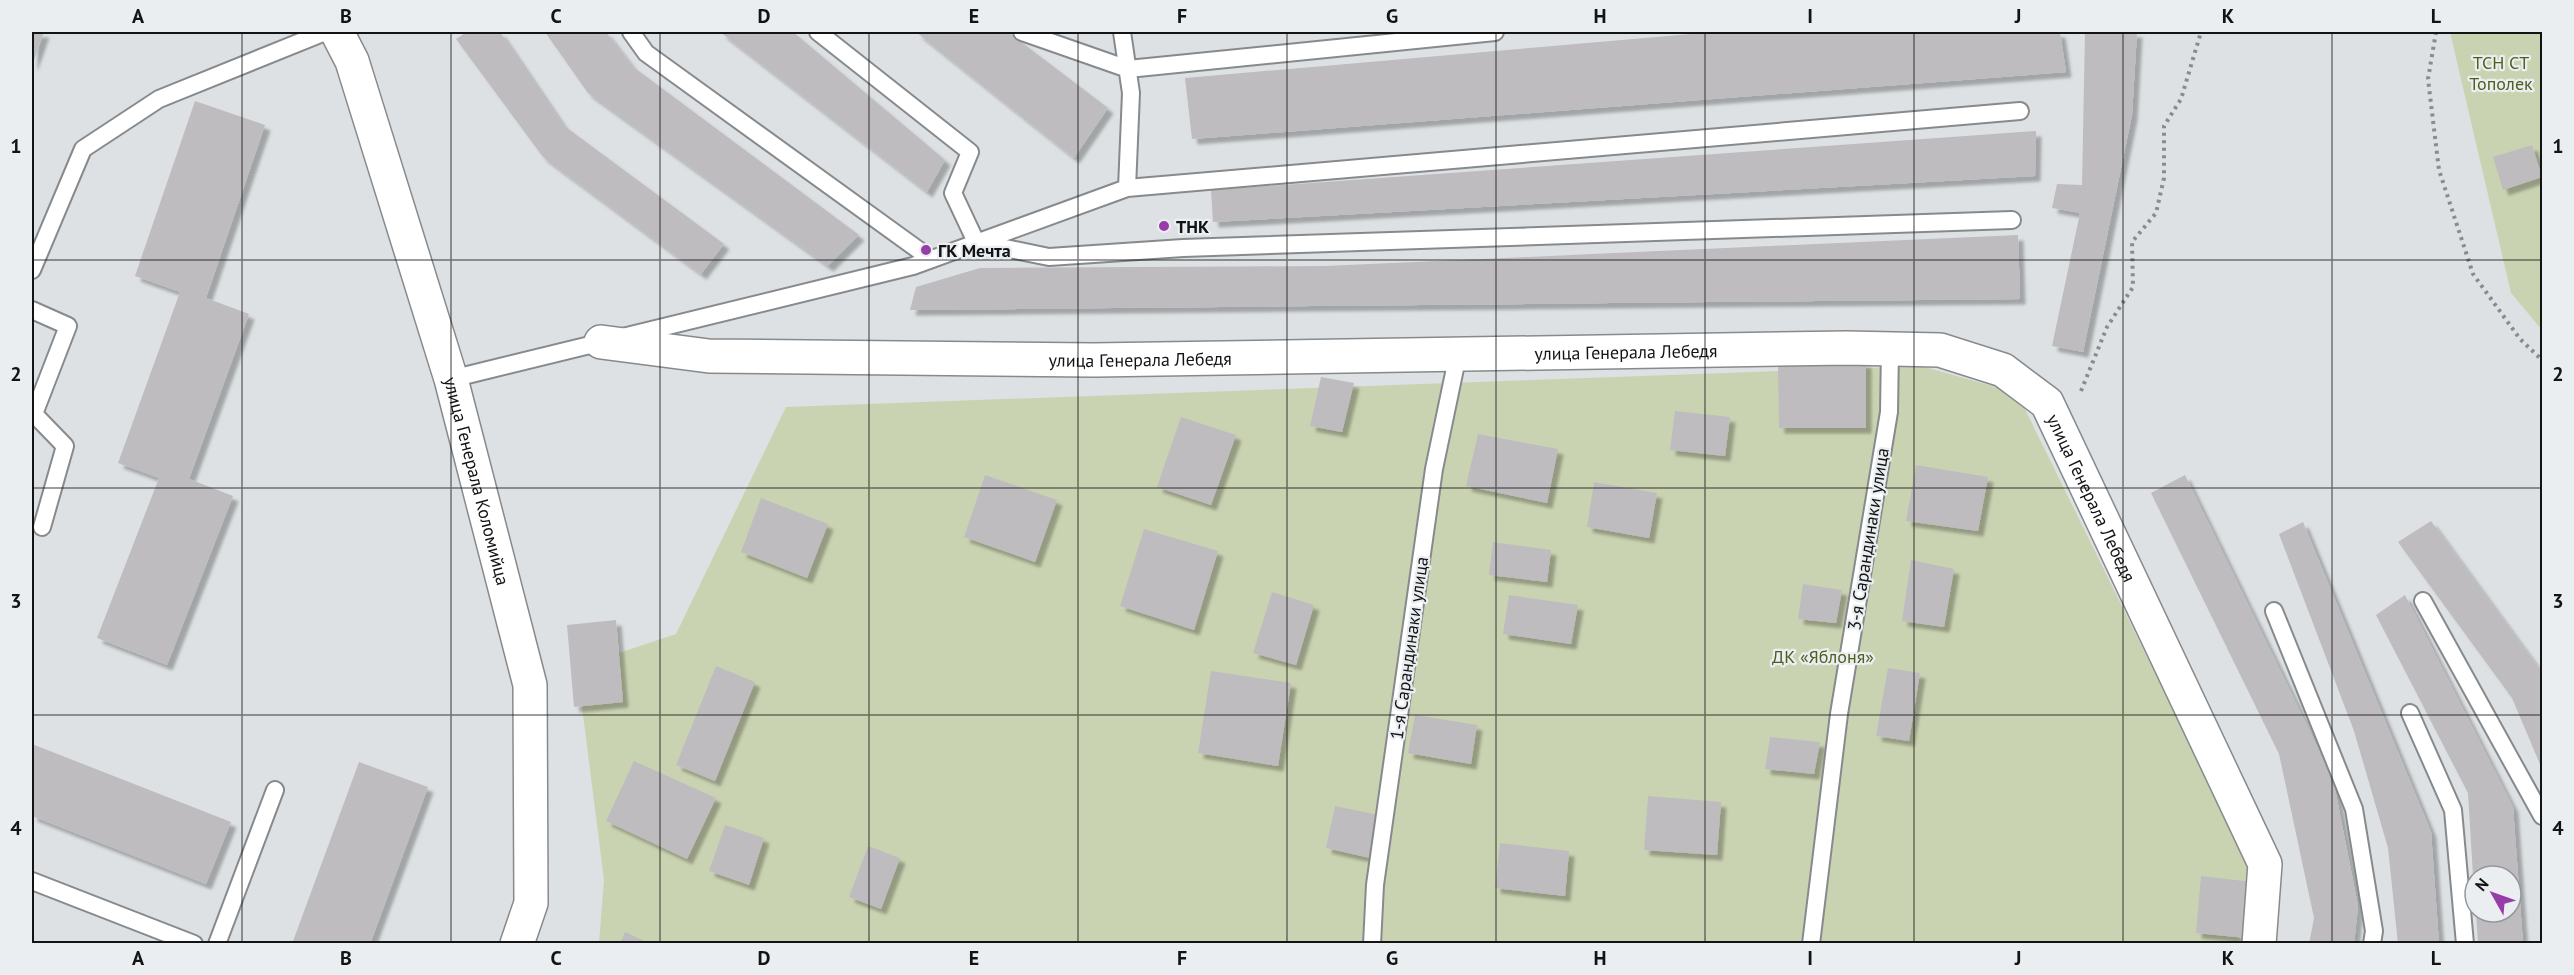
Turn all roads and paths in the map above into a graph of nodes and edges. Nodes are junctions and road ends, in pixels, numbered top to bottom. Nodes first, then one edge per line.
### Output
1 (325, 32) edge
2 (337, 32) edge
3 (631, 32) edge
4 (818, 32) edge
5 (1022, 32) edge
6 (1122, 32) edge
7 (1495, 32) edge
8 (2201, 32) edge
9 (2436, 32) edge
10 (1128, 69) junction
11 (2020, 111) dead end
12 (1127, 188) junction
13 (2012, 220) dead end
14 (976, 243) junction
15 (931, 259) junction
16 (32, 270) edge
17 (32, 310) edge
18 (601, 342) junction
19 (1890, 349) junction
20 (1458, 354) junction
21 (2542, 360) edge
22 (451, 379) junction
23 (2047, 403) junction
24 (42, 526) dead end
25 (2423, 601) dead end
26 (2274, 611) dead end
27 (2410, 713) dead end
28 (275, 790) dead end
29 (2542, 816) edge
30 (32, 881) edge
31 (194, 944) edge
32 (217, 944) edge
33 (517, 944) edge
34 (1372, 944) edge
35 (1811, 944) edge
36 (2259, 944) edge
37 (2372, 944) edge
38 (2465, 944) edge

1 - 16 lane
2 - 22 street, улица Генерала Коломийца
3 - 15 lane
4 - 14 lane
5 - 10 lane
6 - 10 lane
7 - 10 lane
8 - 23 path
9 - 21 path
10 - 12 lane
11 - 12 lane
12 - 14 lane
13 - 14 lane
14 - 15 lane
15 - 18 lane
17 - 24 lane
18 - 20 street, улица Генерала Лебедя
18 - 22 lane
19 - 20 street, улица Генерала Лебедя
19 - 23 street, улица Генерала Лебедя
19 - 35 lane, 3-я Сарандинаки улица
20 - 34 lane, 1-я Сарандинаки улица
22 - 33 street, улица Генерала Коломийца
23 - 36 street, улица Генерала Лебедя
25 - 29 lane
26 - 37 lane
27 - 38 lane
28 - 32 lane
30 - 31 lane

